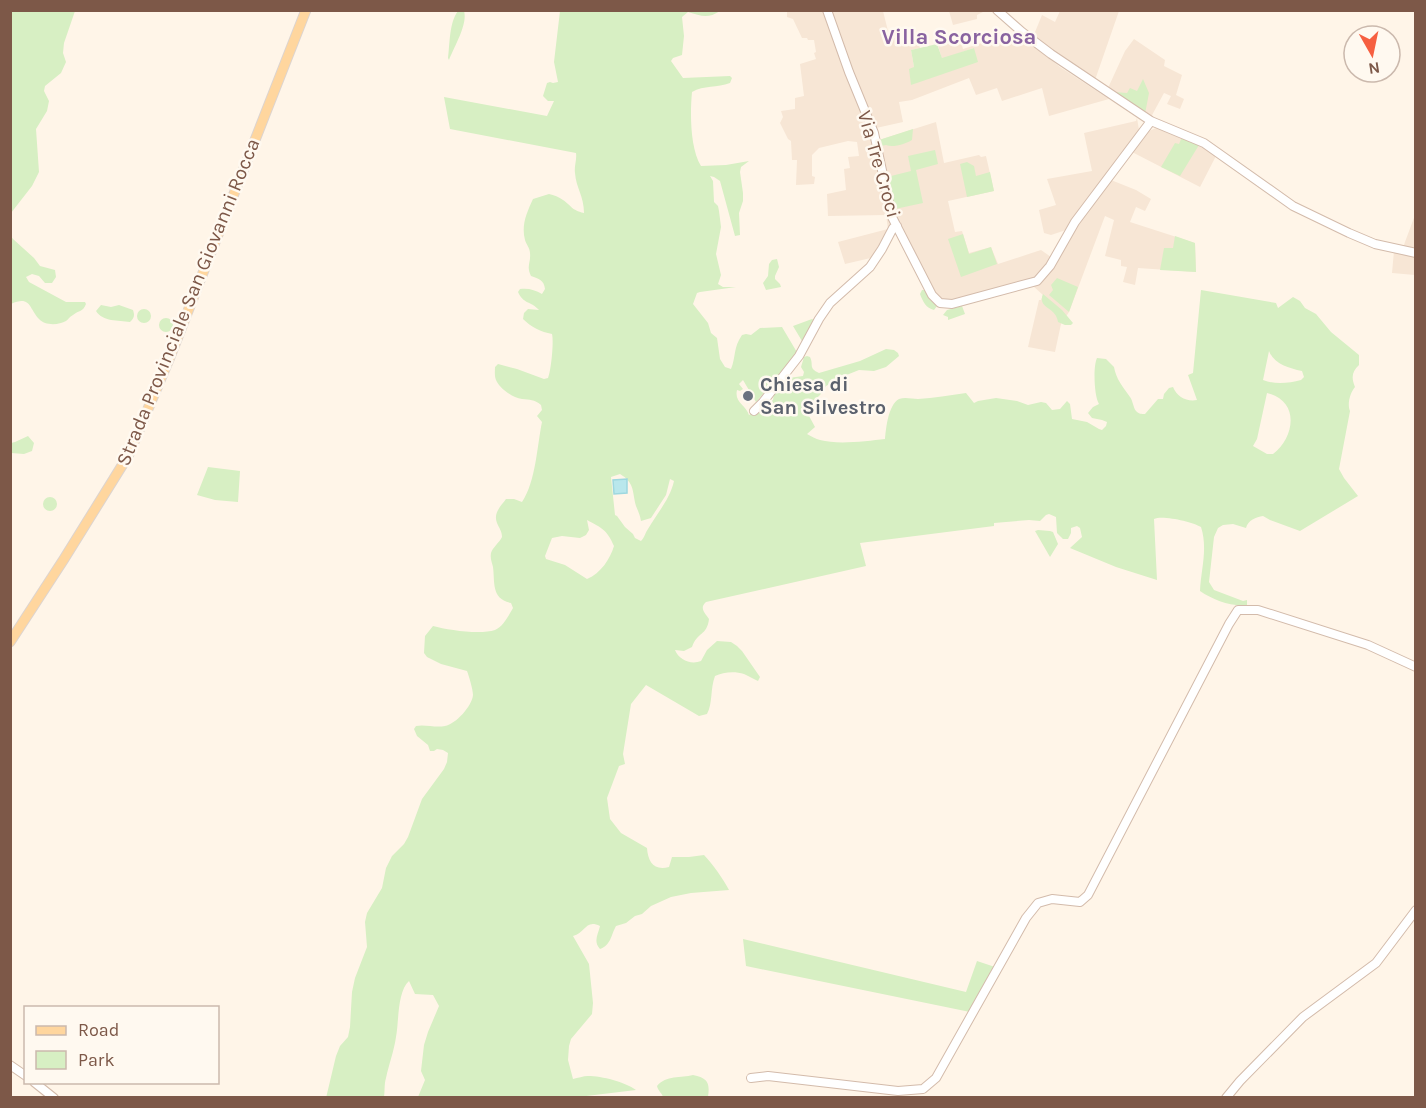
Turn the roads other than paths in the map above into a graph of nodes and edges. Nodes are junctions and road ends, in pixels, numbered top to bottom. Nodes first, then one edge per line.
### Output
1 (306, 10) edge
2 (827, 10) edge
3 (998, 10) edge
4 (1151, 121) junction
5 (897, 226) junction
6 (1416, 253) edge
7 (754, 411) dead end
8 (10, 642) edge
9 (1416, 667) edge
10 (1416, 910) edge
11 (10, 1065) edge
12 (24, 1075) edge
13 (751, 1078) dead end
14 (35, 1084) edge
15 (54, 1098) edge
16 (1226, 1098) edge

1 - 8 main road, Strada Provinciale San Giovanni Rocca
2 - 5 street, Via Tre Croci
3 - 4 street
4 - 5 street, Via Tre Croci
4 - 6 street
5 - 7 street
9 - 13 street
10 - 16 street
11 - 12 street
14 - 15 street

